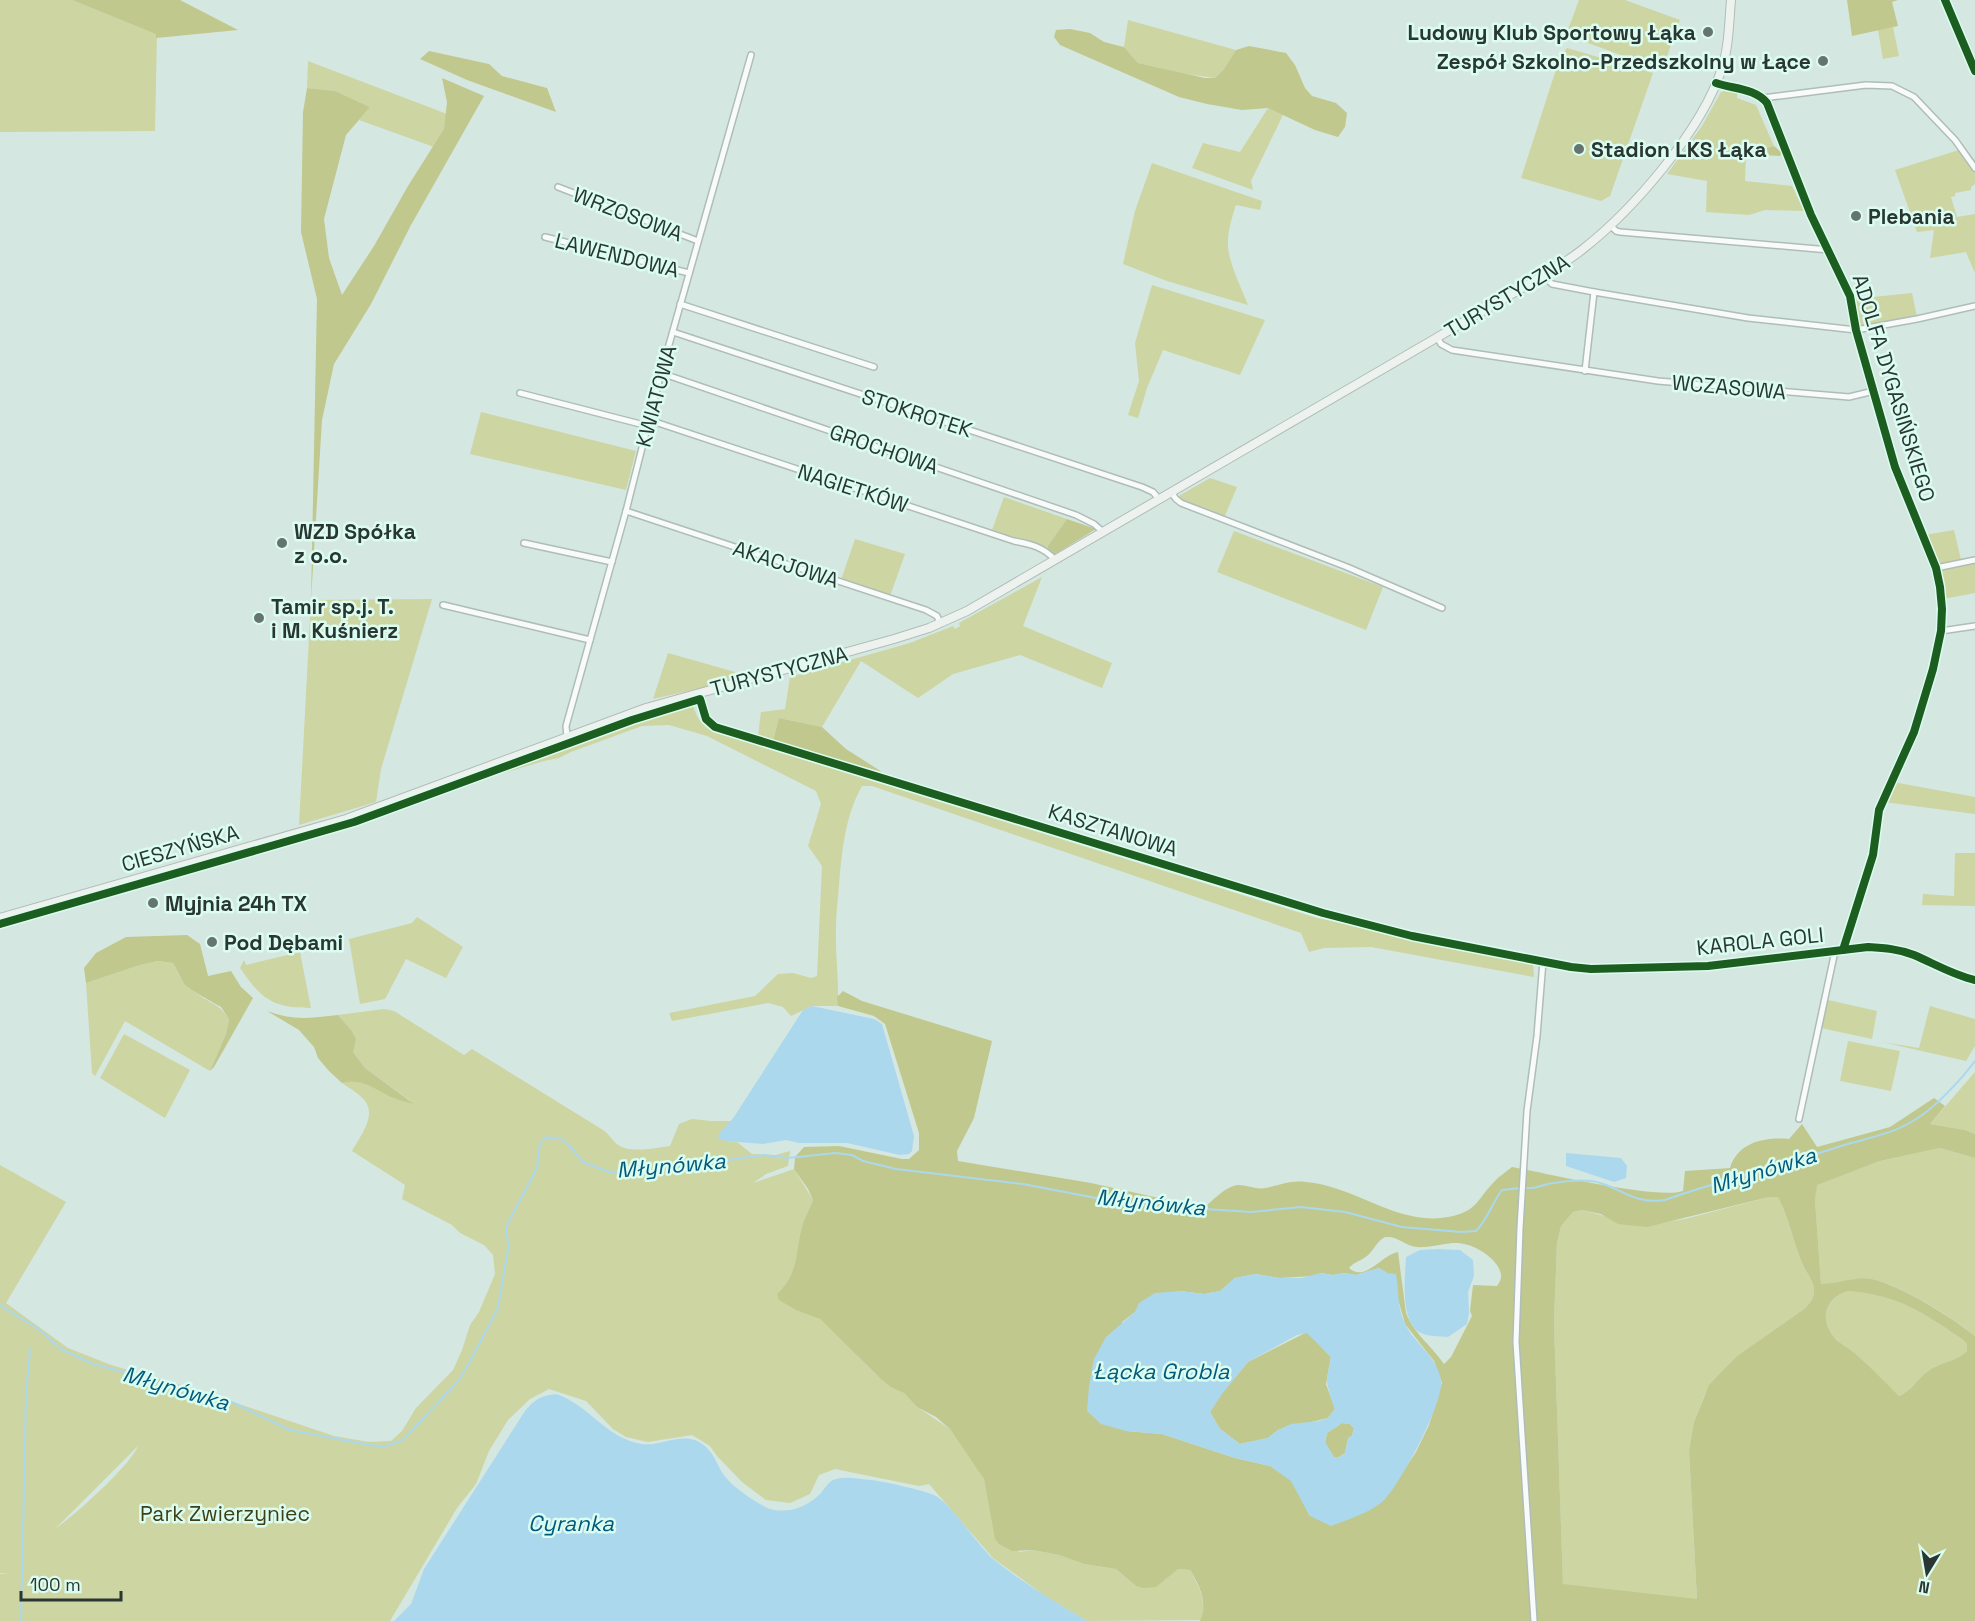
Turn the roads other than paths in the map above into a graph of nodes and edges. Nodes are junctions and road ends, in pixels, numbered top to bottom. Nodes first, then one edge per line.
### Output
1 (1731, 0) edge
2 (1945, 0) edge
3 (751, 56) dead end
4 (1975, 71) edge
5 (1716, 84) junction
6 (1763, 98) junction
7 (1975, 168) edge
8 (558, 187) dead end
9 (1610, 225) junction
10 (545, 237) dead end
11 (698, 241) junction
12 (1829, 250) junction
13 (689, 273) junction
14 (1543, 275) junction
15 (1594, 292) junction
16 (680, 304) junction
17 (1975, 306) edge
18 (1856, 330) junction
19 (673, 332) junction
20 (1437, 337) junction
21 (874, 367) dead end
22 (1585, 371) junction
23 (661, 373) junction
24 (1874, 391) junction
25 (520, 393) dead end
26 (648, 423) junction
27 (1171, 492) junction
28 (1159, 499) junction
29 (626, 511) junction
30 (1103, 532) junction
31 (524, 543) dead end
32 (1055, 560) junction
33 (1975, 561) edge
34 (612, 562) junction
35 (1936, 568) junction
36 (443, 605) dead end
37 (1442, 608) dead end
38 (940, 623) junction
39 (1975, 626) edge
40 (1941, 632) junction
41 (590, 640) junction
42 (698, 693) junction
43 (567, 736) junction
44 (369, 811) joint
45 (0, 918) edge
46 (1843, 950) junction
47 (1835, 951) junction
48 (1543, 961) junction
49 (1975, 980) edge
50 (1799, 1119) dead end
51 (1534, 1621) edge

1 - 5 main road, TURYSTYCZNA
2 - 4 street
3 - 11 street, KWIATOWA
5 - 6 street
5 - 9 main road, TURYSTYCZNA
6 - 7 street
6 - 12 street, ADOLFA DYGASIŃSKIEGO
8 - 11 street, WRZOSOWA
9 - 12 street
9 - 14 main road, TURYSTYCZNA
10 - 13 street, LAWENDOWA
11 - 13 street, KWIATOWA
12 - 18 street, ADOLFA DYGASIŃSKIEGO
13 - 16 street, KWIATOWA
14 - 15 street
14 - 20 main road, TURYSTYCZNA
15 - 18 street
15 - 22 street
16 - 19 street, KWIATOWA
16 - 21 street
17 - 18 street
18 - 24 street, ADOLFA DYGASIŃSKIEGO
19 - 23 street, KWIATOWA
19 - 28 street, STOKROTEK
20 - 22 street, WCZASOWA
20 - 27 main road, TURYSTYCZNA
22 - 24 street, WCZASOWA
23 - 26 street, KWIATOWA
23 - 30 street, GROCHOWA
24 - 35 street, ADOLFA DYGASIŃSKIEGO
25 - 26 street, NAGIETKÓW
26 - 29 street, KWIATOWA
26 - 32 street, NAGIETKÓW
27 - 28 main road, TURYSTYCZNA
27 - 37 street
28 - 30 main road, TURYSTYCZNA
29 - 34 street, KWIATOWA
29 - 38 street, AKACJOWA
30 - 32 main road, TURYSTYCZNA
31 - 34 street
32 - 38 main road, TURYSTYCZNA
33 - 35 street
34 - 41 street, KWIATOWA
35 - 40 street, ADOLFA DYGASIŃSKIEGO
36 - 41 street
38 - 42 main road, TURYSTYCZNA
39 - 40 street
40 - 46 street, ADOLFA DYGASIŃSKIEGO
41 - 43 street, KWIATOWA
42 - 43 main road, TURYSTYCZNA
42 - 48 street, KASZTANOWA
43 - 44 main road, TURYSTYCZNA
44 - 45 main road, CIESZYŃSKA
46 - 47 street, KAROLA GOLI
46 - 49 street, KAROLA GOLI
47 - 48 street, KAROLA GOLI
47 - 50 street
48 - 51 street

